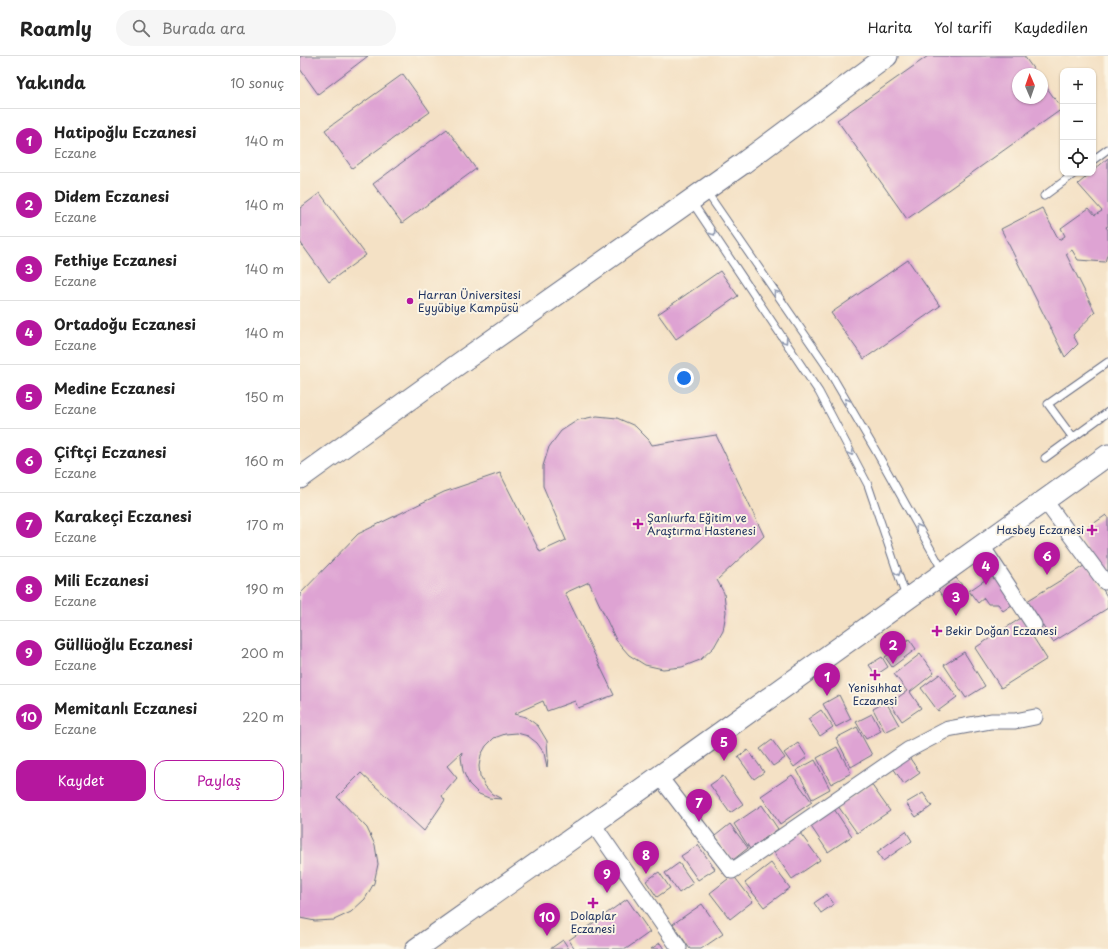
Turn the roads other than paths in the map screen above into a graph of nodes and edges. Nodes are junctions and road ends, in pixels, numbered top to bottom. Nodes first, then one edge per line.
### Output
1 (887, 56) edge
2 (1108, 149) edge
3 (1096, 158) edge
4 (1071, 176) edge
5 (698, 195) junction
6 (1044, 196) dead end
7 (1108, 362) edge
8 (1108, 412) edge
9 (1073, 438) junction
10 (1108, 455) edge
11 (1045, 458) dead end
12 (300, 478) edge
13 (1045, 501) junction
14 (982, 546) junction
15 (944, 573) junction
16 (1105, 582) dead end
17 (906, 600) junction
18 (1034, 625) dead end
19 (1035, 717) dead end
20 (659, 776) junction
21 (592, 824) junction
22 (679, 948) dead end
23 (416, 949) edge

1 - 5 street
2 - 3 lane
4 - 6 lane
5 - 12 street
15 -> 5 lane
5 -> 17 lane
7 - 9 lane
8 - 9 lane
9 - 11 lane
10 - 13 street
13 - 14 street
13 - 16 street
14 - 15 street
14 - 18 street
15 - 17 street
17 - 20 street
19 - 20 street
20 - 21 street
21 - 22 street
21 - 23 street

